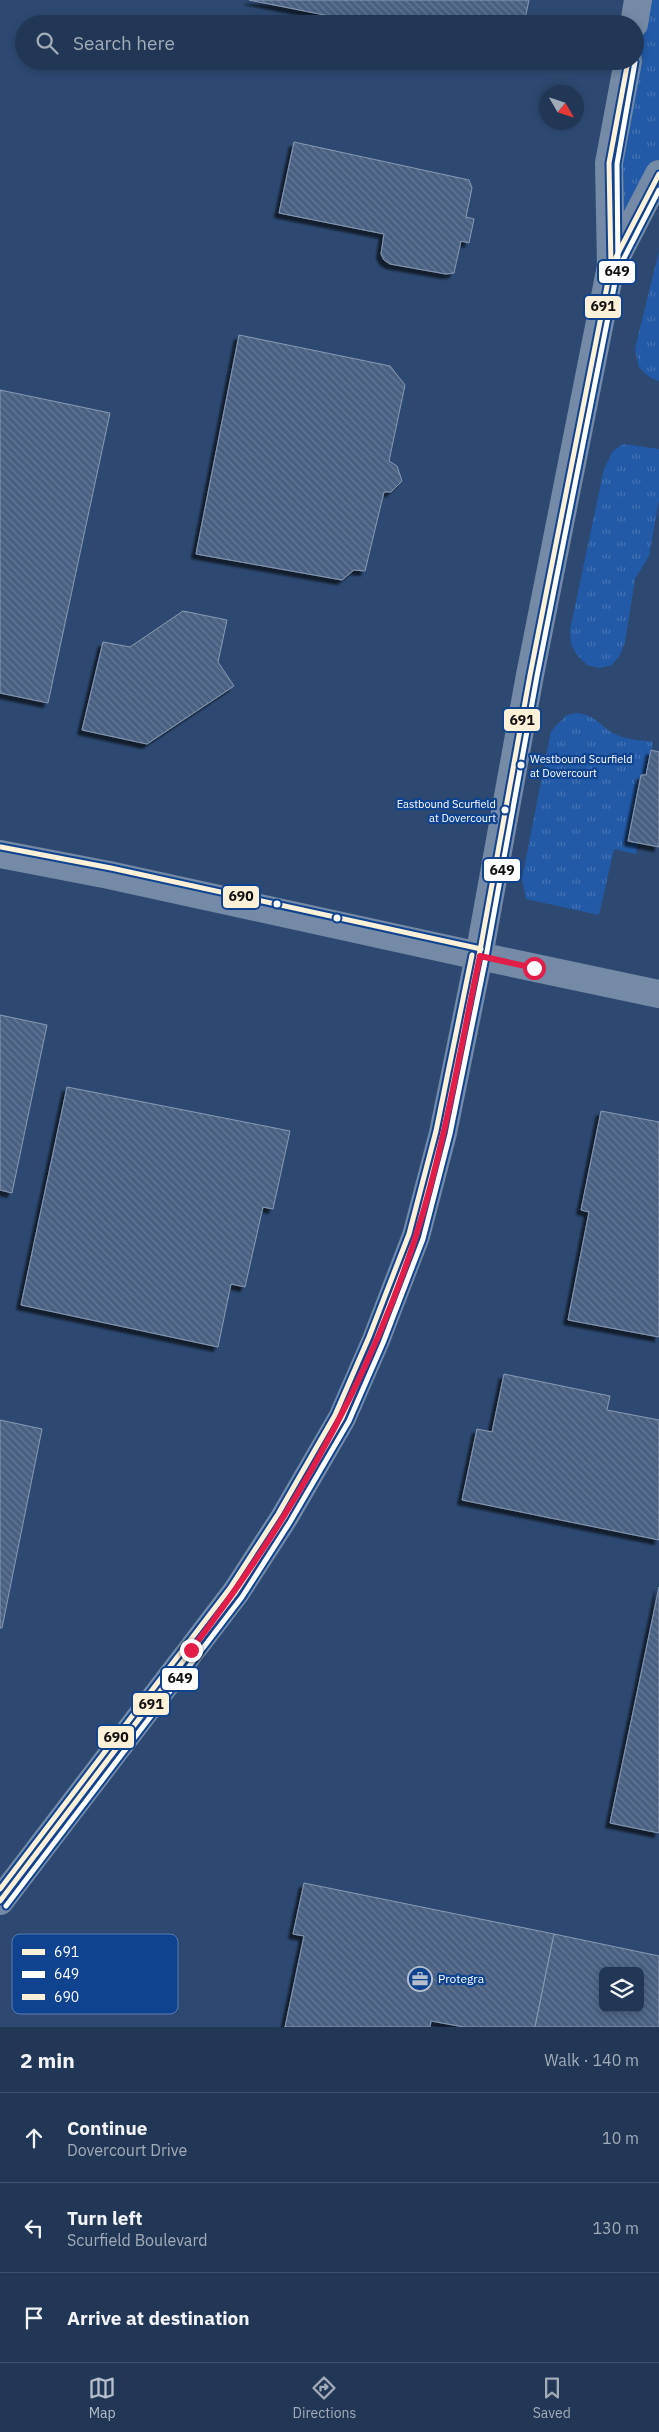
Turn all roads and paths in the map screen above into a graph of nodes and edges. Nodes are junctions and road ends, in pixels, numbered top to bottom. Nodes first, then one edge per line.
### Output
1 (638, 0) edge
2 (636, 15) edge
3 (626, 70) edge
4 (659, 174) edge
5 (611, 266) junction
6 (0, 854) edge
7 (480, 956) junction
8 (659, 994) edge
9 (0, 1901) edge

1 - 2 street
3 - 5 street
4 - 5 street
5 - 7 street
6 - 7 street
7 - 8 street
7 - 9 street

